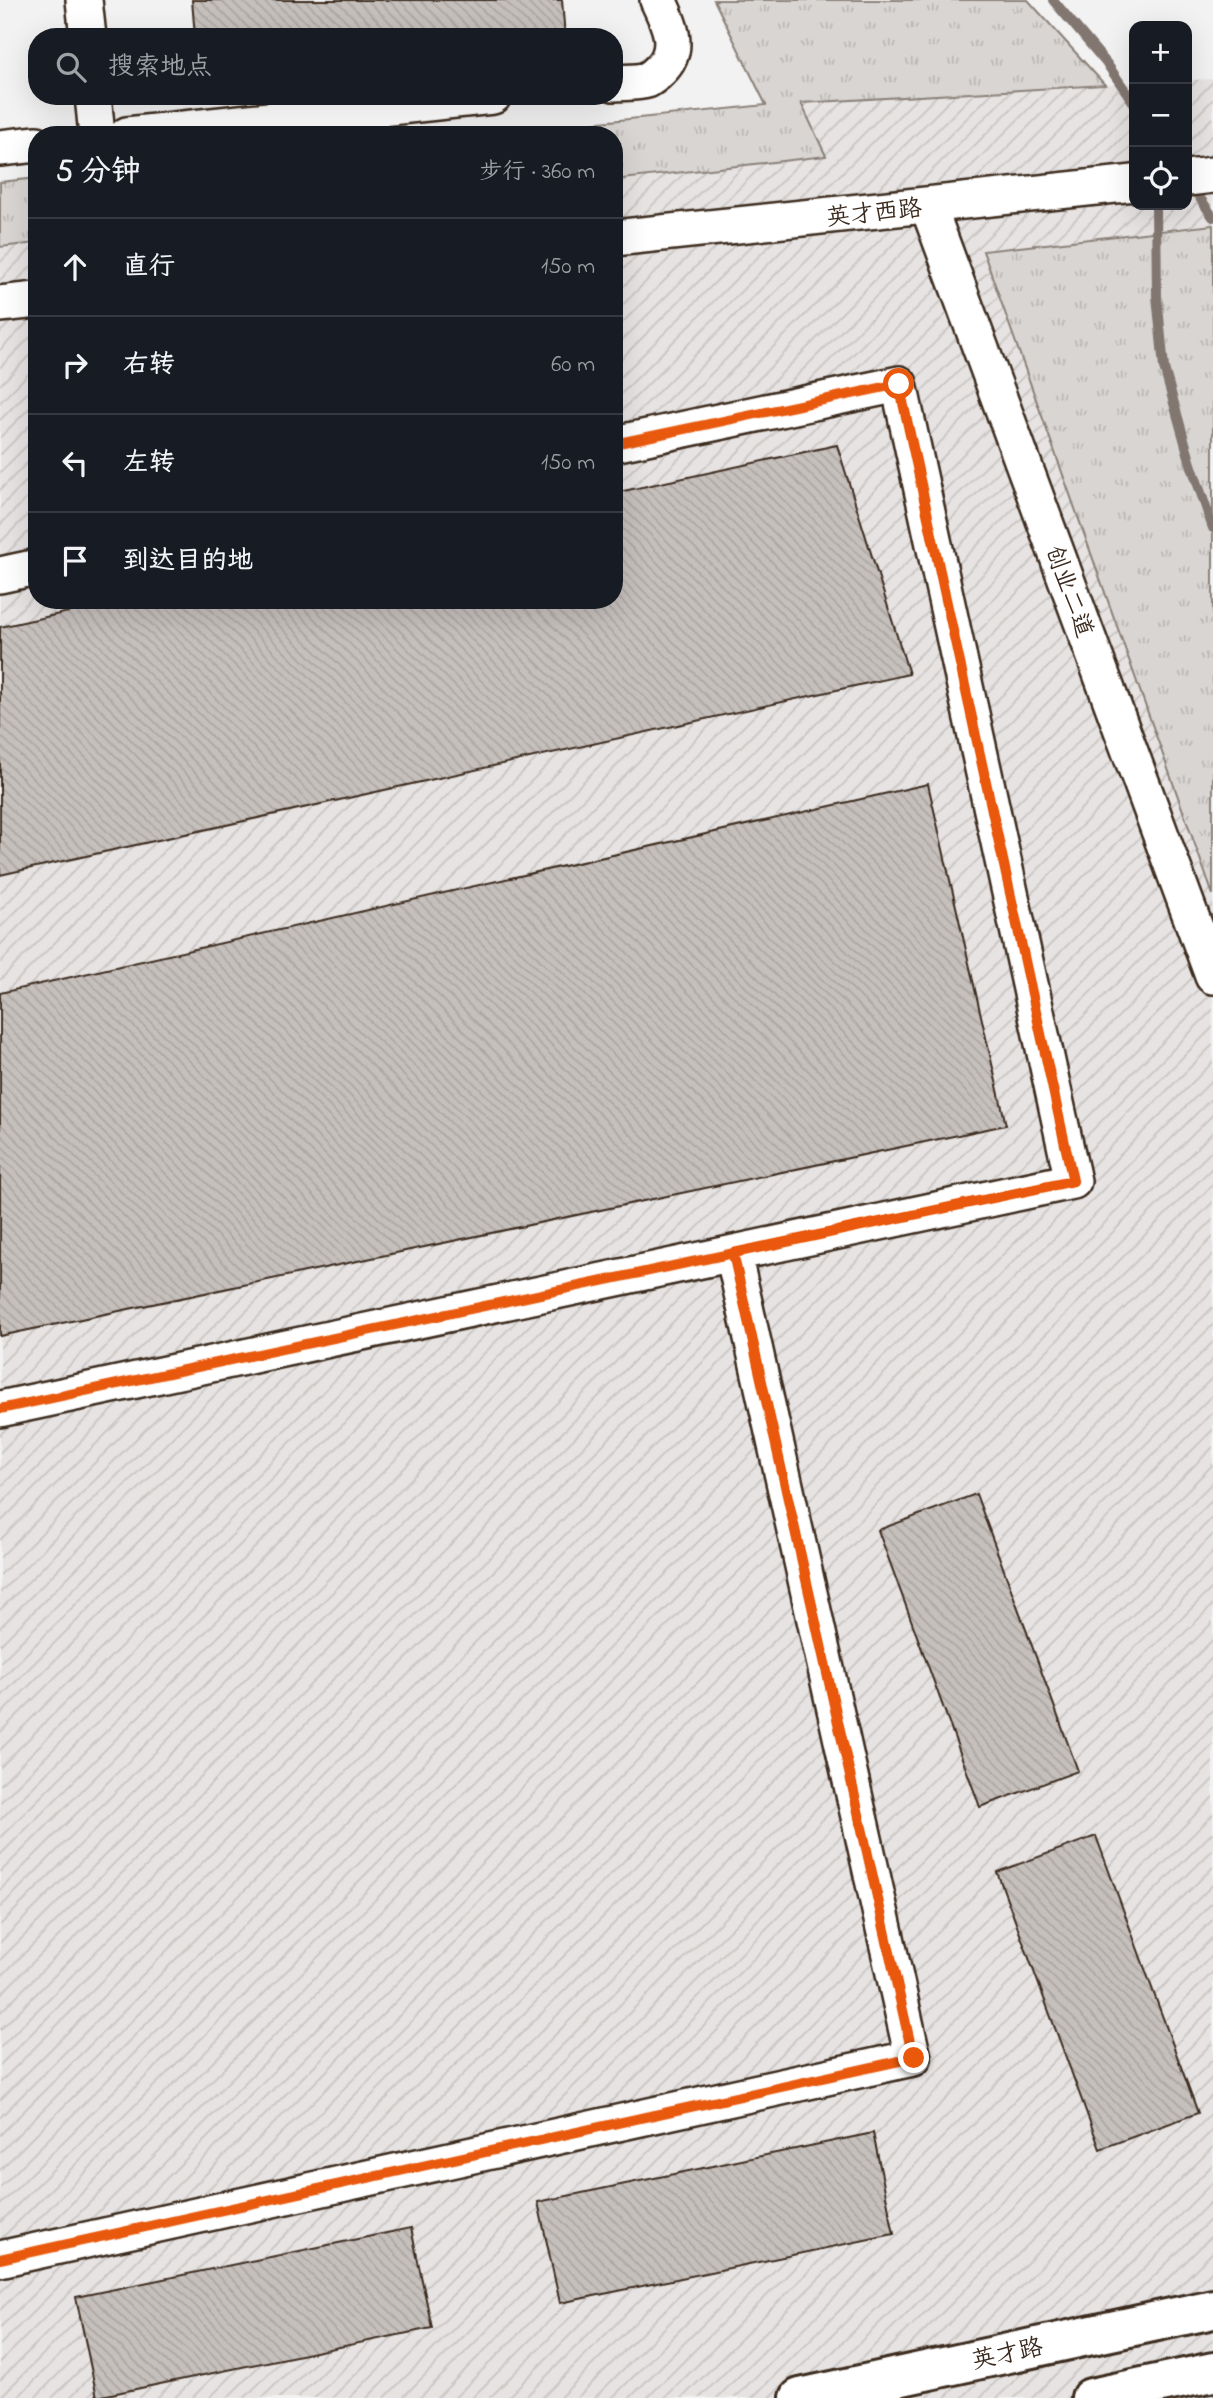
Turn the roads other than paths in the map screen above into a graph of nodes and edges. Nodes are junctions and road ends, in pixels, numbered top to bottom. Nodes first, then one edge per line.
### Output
1 (84, 0) edge
2 (657, 0) edge
3 (87, 28) edge
4 (623, 82) edge
5 (94, 105) edge
6 (408, 105) edge
7 (96, 126) edge
8 (211, 126) edge
9 (28, 145) edge
10 (0, 148) edge
11 (1213, 175) edge
12 (1192, 177) edge
13 (1129, 184) edge
14 (928, 206) junction
15 (623, 237) edge
16 (28, 301) edge
17 (0, 304) edge
18 (623, 442) edge
19 (28, 569) edge
20 (0, 575) edge
21 (1213, 976) edge
22 (733, 1253) junction
23 (0, 1409) edge
24 (0, 2259) edge
25 (1213, 2309) edge
26 (1213, 2372) edge
27 (800, 2398) edge
28 (1091, 2398) edge

1 - 3 street
2 - 4 street
5 - 7 street
6 - 8 street
9 - 10 street
11 - 12 street
13 - 14 street, 英才西路
14 - 15 street, 英才西路
14 - 21 street, 创业二道
16 - 17 street
18 - 22 street
19 - 20 street
22 - 23 street
22 - 24 street
25 - 27 main road, 英才路
26 - 28 main road

